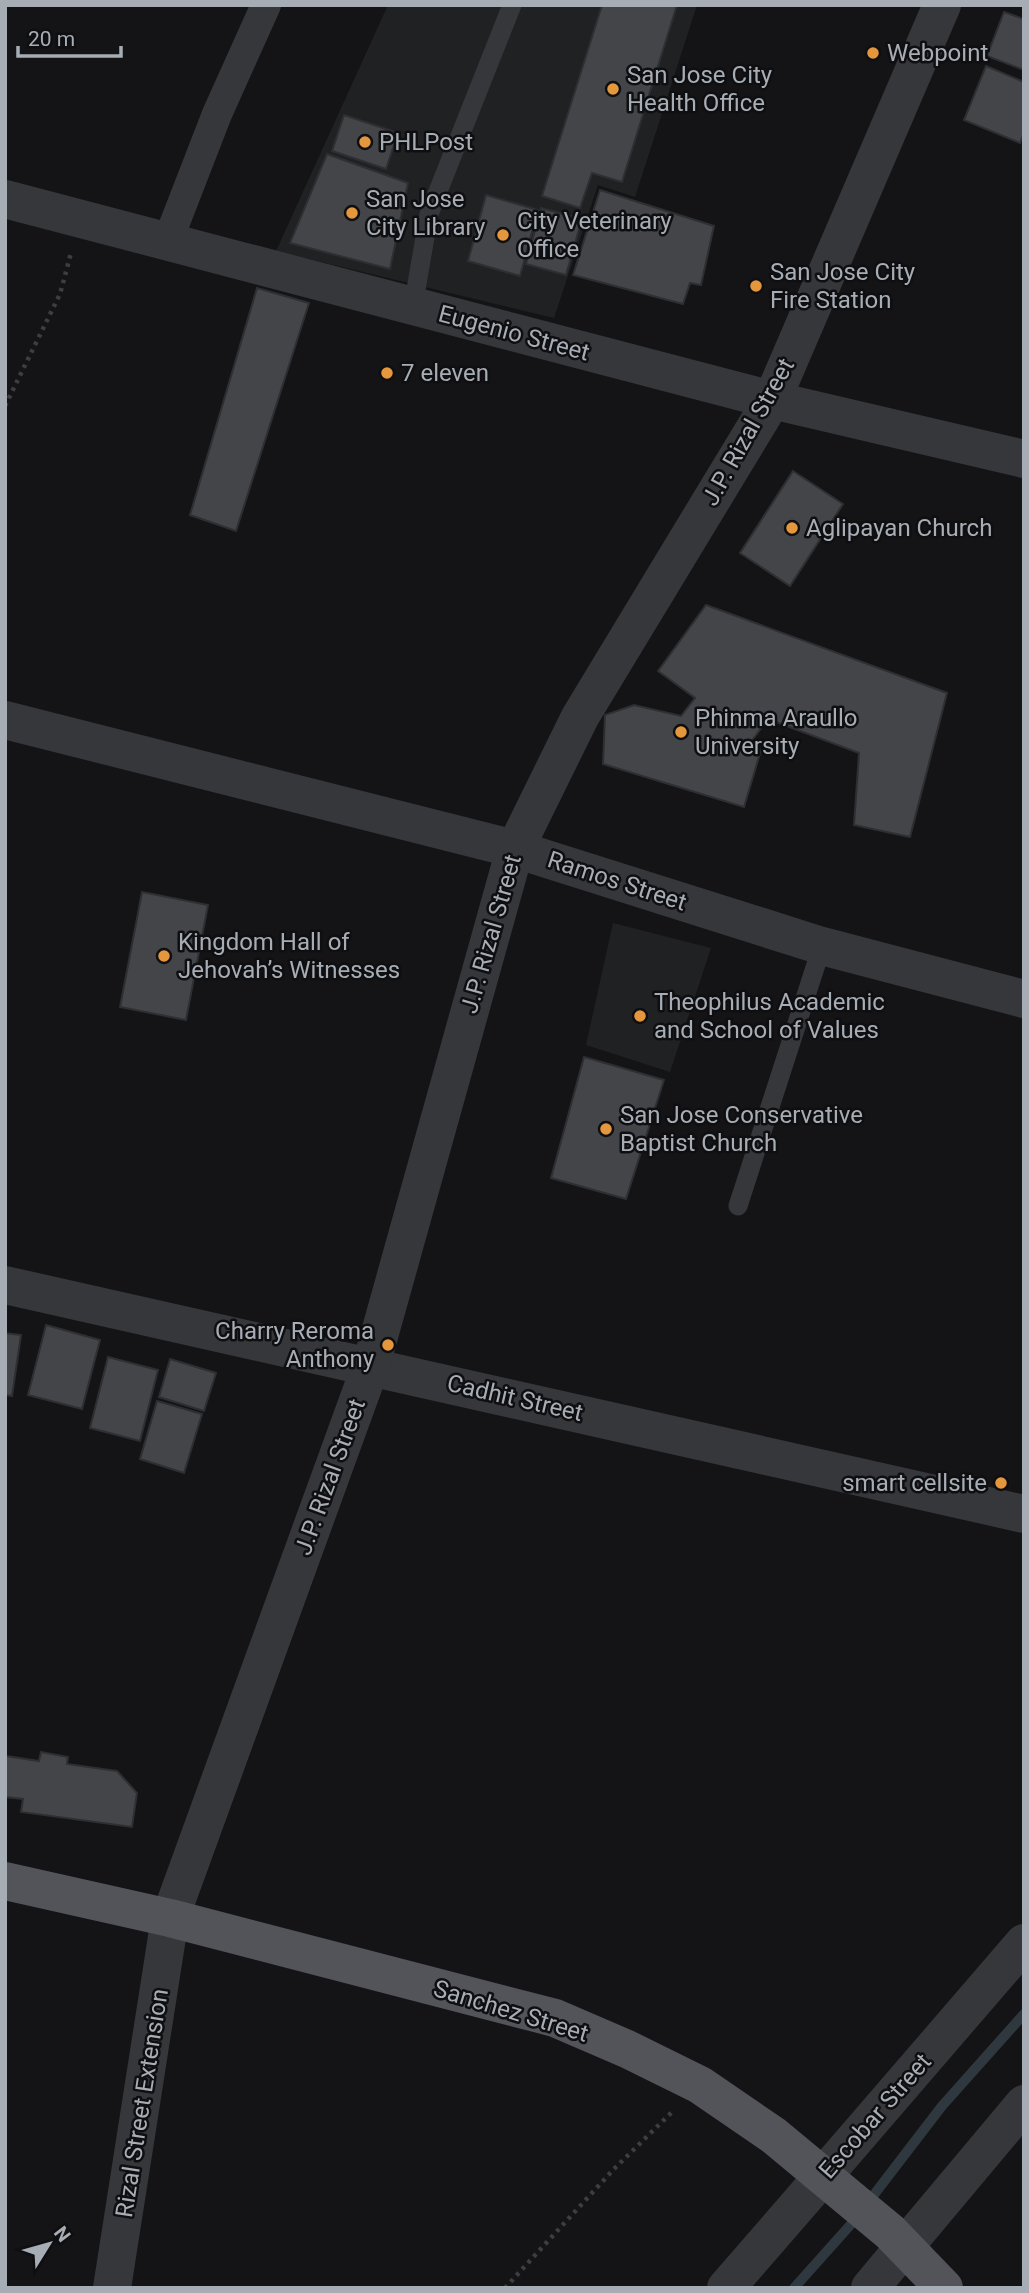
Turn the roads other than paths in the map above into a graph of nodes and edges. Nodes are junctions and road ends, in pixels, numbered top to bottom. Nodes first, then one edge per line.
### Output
1 (266, 5) edge
2 (512, 5) edge
3 (942, 5) edge
4 (5, 199) edge
5 (167, 243) junction
6 (413, 307) junction
7 (772, 400) junction
8 (1024, 459) edge
9 (5, 720) edge
10 (515, 849) junction
11 (822, 946) junction
12 (1024, 999) edge
13 (738, 1206) dead end
14 (5, 1285) edge
15 (371, 1365) junction
16 (1024, 1514) edge
17 (5, 1881) edge
18 (170, 1918) junction
19 (1024, 1943) edge
20 (1024, 2104) edge
21 (830, 2179) junction
22 (897, 2239) junction
23 (112, 2288) edge
24 (726, 2288) edge
25 (870, 2288) edge
26 (944, 2288) edge

1 - 5 street
2 - 6 lane
3 - 7 street, J.P. Rizal Street
4 - 5 street, Eugenio Street
5 - 6 street, Eugenio Street
6 - 7 street, Eugenio Street
7 - 8 street, Eugenio Street
7 - 10 street, J.P. Rizal Street
9 - 10 street, Ramos Street
10 - 11 street, Ramos Street
10 - 15 street, J.P. Rizal Street
11 - 12 street, Ramos Street
11 - 13 lane
14 - 15 street, Cadhit Street
15 - 16 street, Cadhit Street
15 - 18 street, J.P. Rizal Street
17 - 18 main road, Sanchez Street
18 - 21 main road, Sanchez Street
18 - 23 street, Rizal Street Extension
19 - 21 street, Escobar Street
20 - 22 street
21 - 22 main road, Sanchez Street
21 - 24 street, Escobar Street
22 - 25 street
22 - 26 main road, Sanchez Street

